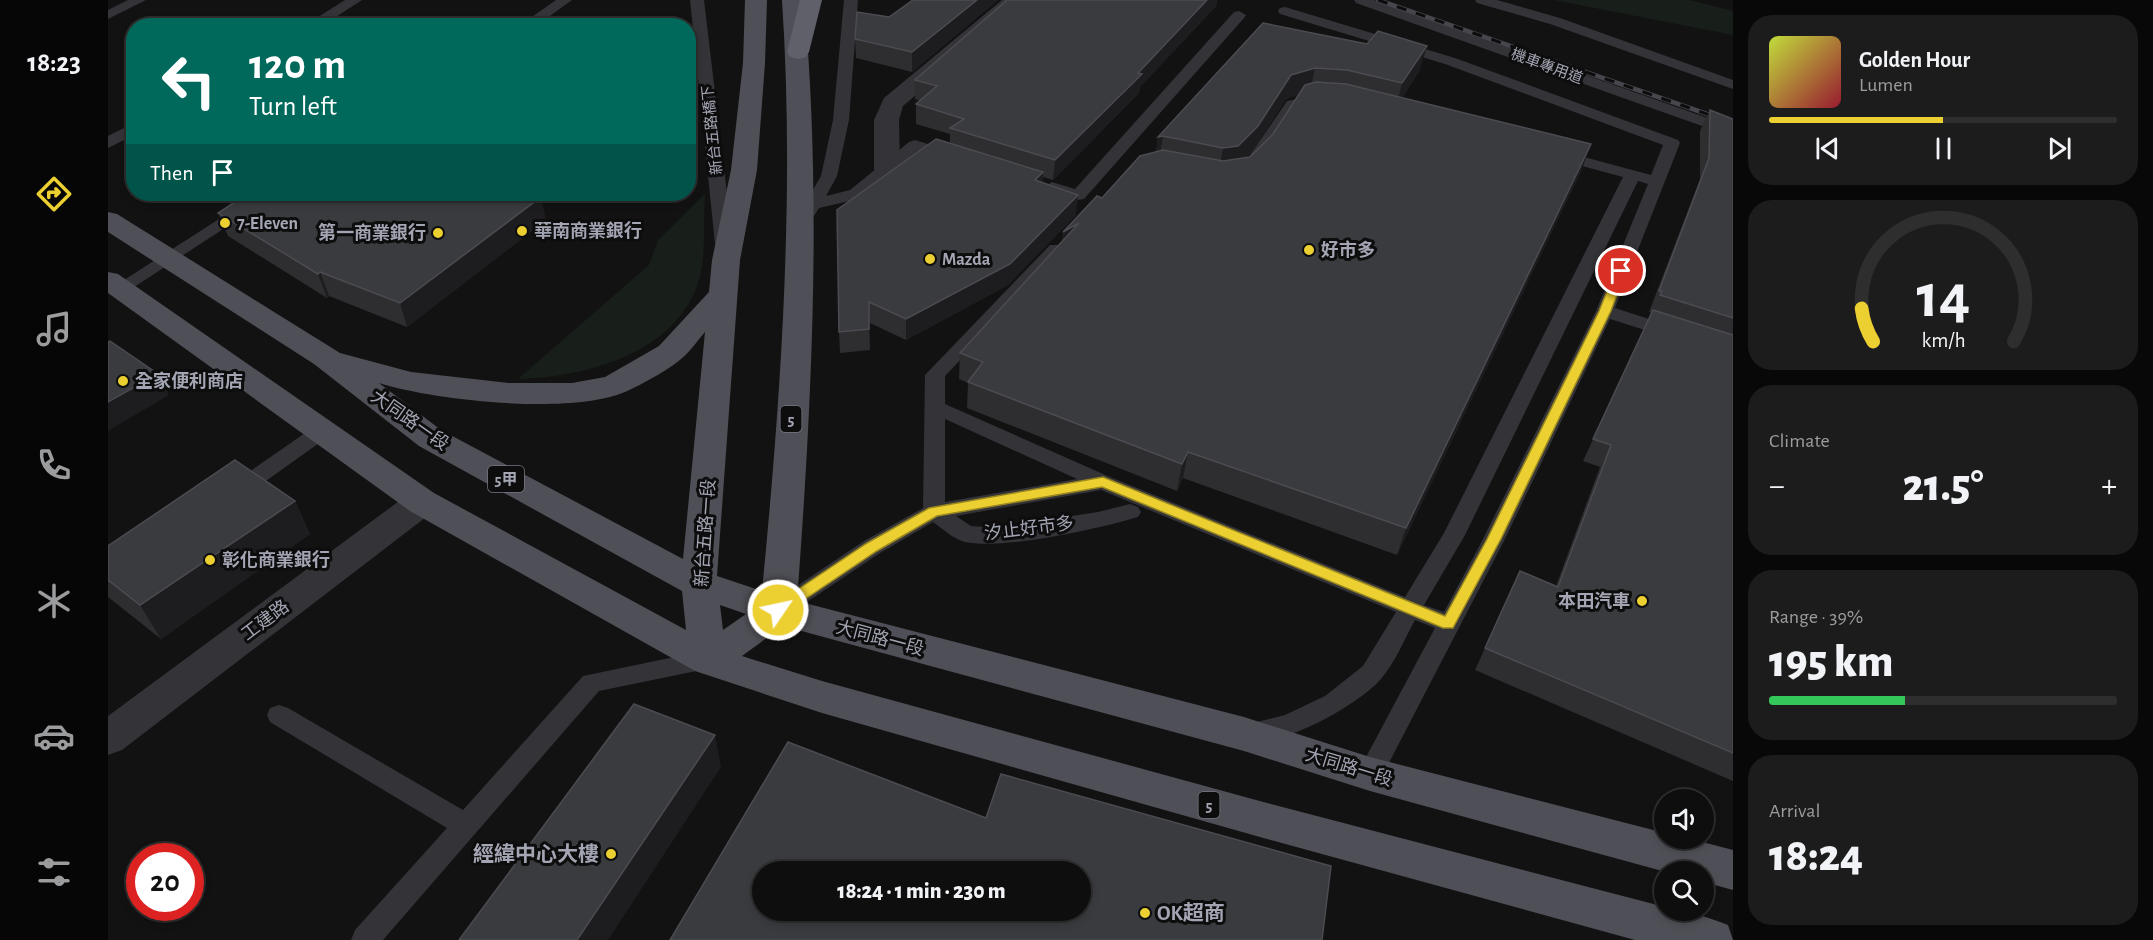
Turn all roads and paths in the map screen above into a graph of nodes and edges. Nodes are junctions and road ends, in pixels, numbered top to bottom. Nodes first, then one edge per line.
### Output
1 (139, 0) edge
2 (355, 0) edge
3 (566, 0) edge
4 (697, 0) edge
5 (756, 0) edge
6 (793, 0) edge
7 (811, 0) edge
8 (850, 0) edge
9 (1015, 0) edge
10 (1360, 0) edge
11 (1482, 0) edge
12 (1285, 10) dead end
13 (108, 15) edge
14 (1239, 15) dead end
15 (325, 18) edge
16 (538, 18) edge
17 (798, 52) junction
18 (1733, 85) edge
19 (1331, 100) edge
20 (1733, 132) edge
21 (126, 133) edge
22 (108, 143) edge
23 (1545, 152) edge
24 (970, 162) edge
25 (887, 169) junction
26 (1241, 174) edge
27 (1633, 174) junction
28 (1656, 181) junction
29 (1034, 182) edge
30 (258, 201) edge
31 (806, 216) junction
32 (110, 225) edge
33 (1070, 235) edge
34 (168, 260) junction
35 (726, 260) junction
36 (114, 284) edge
37 (723, 294) junction
38 (1605, 311) junction
39 (1690, 338) edge
40 (325, 357) junction
41 (935, 407) junction
42 (322, 431) junction
43 (1103, 482) junction
44 (224, 500) edge
45 (422, 502) junction
46 (934, 512) junction
47 (1130, 512) dead end
48 (699, 584) junction
49 (1410, 608) junction
50 (778, 610) junction
51 (1448, 624) junction
52 (708, 660) junction
53 (279, 715) dead end
54 (1244, 734) junction
55 (108, 738) edge
56 (1370, 774) junction
57 (467, 826) junction
58 (1733, 870) edge
59 (365, 940) edge
60 (1712, 940) edge

1 - 13 lane
2 - 15 lane
3 - 16 lane
4 - 35 lane, 新台五路橋下
5 - 35 main road, 新台五路一段
6 - 17 main road, 5
7 - 17 highway
8 - 31 lane
9 - 25 street
10 - 20 lane, 機車專用道
11 - 18 lane
12 - 28 lane
14 - 29 lane
17 - 31 main road, 5
19 - 26 lane
21 - 22 lane
23 - 27 lane
24 - 25 lane
25 - 31 lane
27 - 28 lane
27 - 49 lane
28 - 38 lane
30 - 34 lane
31 - 50 main road, 5
32 - 34 main road, 大同路一段 / 5甲
33 - 41 lane
34 - 36 lane
34 - 40 main road, 大同路一段 / 5甲
35 - 37 main road, 新台五路一段
36 - 42 main road
37 - 40 main road
37 - 48 main road, 新台五路一段
38 - 39 lane
38 - 51 lane
40 - 48 main road, 大同路一段 / 5甲
41 - 43 lane
41 - 46 lane
42 - 44 lane
42 - 45 main road
43 - 46 lane
43 - 49 lane
45 - 52 main road
45 - 55 street, 工建路
46 - 47 lane, 汐止好市多
46 - 50 lane
48 - 50 main road, 大同路一段 / 5甲
48 - 52 main road, 新台五路一段
49 - 51 lane
49 - 54 lane
50 - 52 main road
50 - 54 main road, 大同路一段
51 - 56 lane
52 - 57 lane
52 - 60 main road, 5
53 - 57 lane
54 - 56 main road, 大同路一段
56 - 58 main road, 大同路一段
57 - 59 lane

